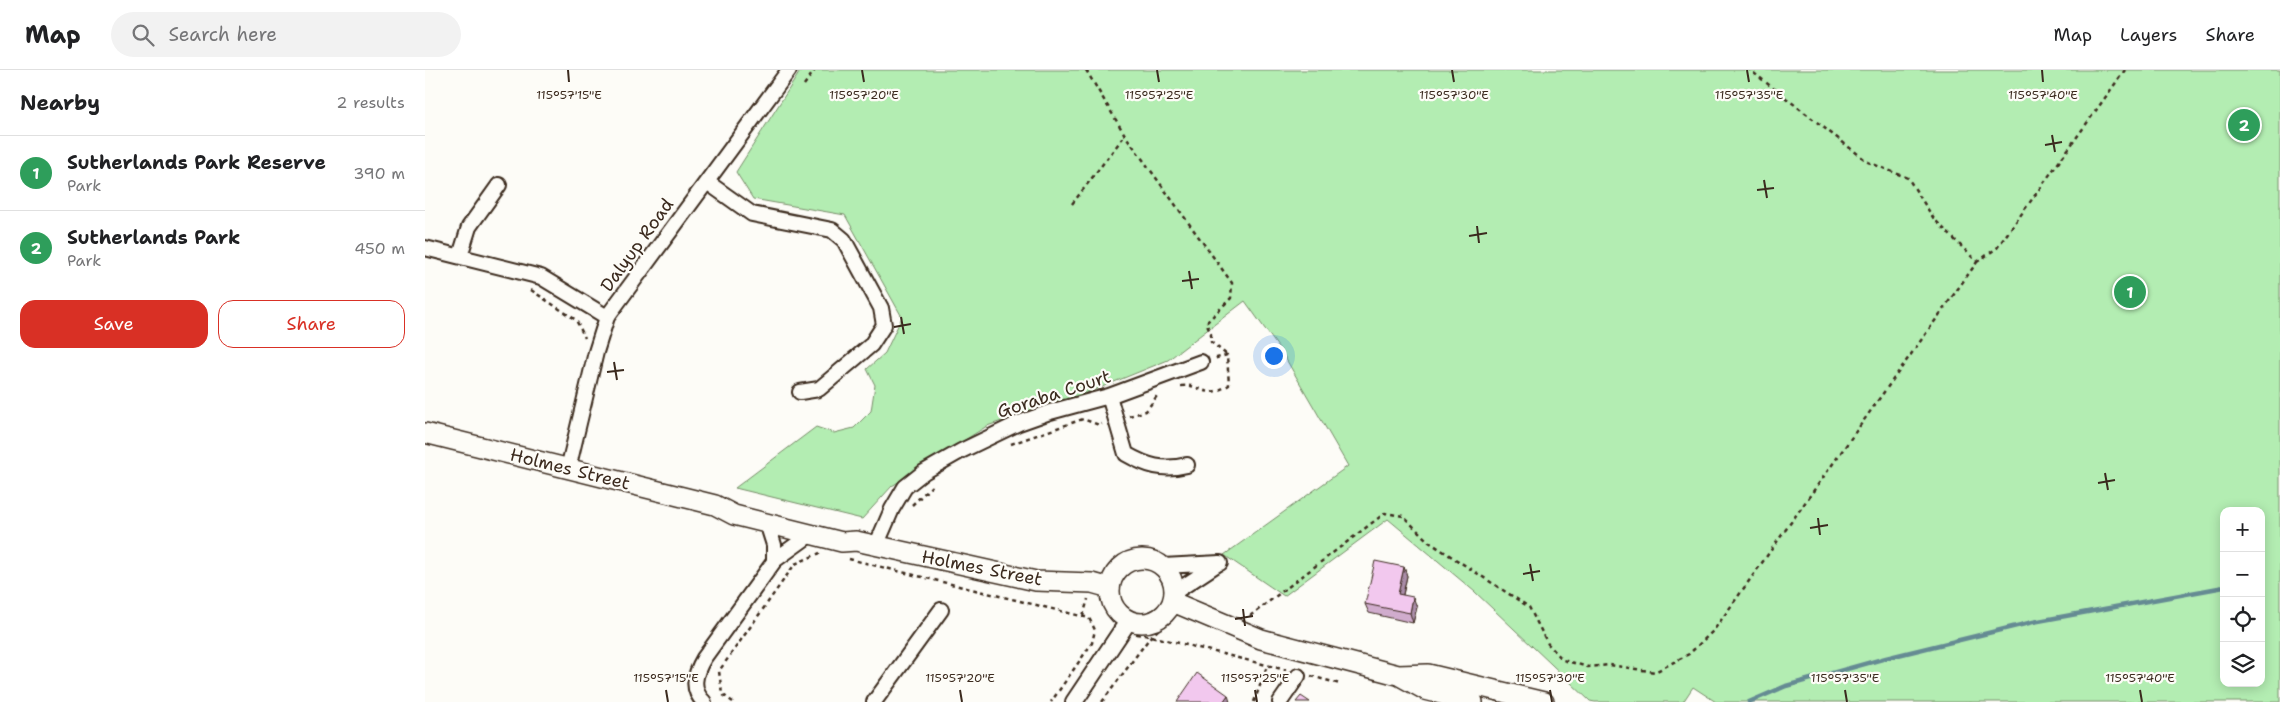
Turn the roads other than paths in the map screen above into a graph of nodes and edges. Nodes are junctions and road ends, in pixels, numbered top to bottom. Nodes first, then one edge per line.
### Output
1 (789, 70) edge
2 (707, 182) junction
3 (499, 185) dead end
4 (425, 248) edge
5 (460, 256) junction
6 (607, 317) junction
7 (1201, 362) road end
8 (800, 392) dead end
9 (1109, 396) junction
10 (425, 434) edge
11 (1187, 465) dead end
12 (568, 469) junction
13 (715, 504) junction
14 (767, 523) junction
15 (811, 534) junction
16 (856, 541) junction
17 (876, 546) junction
18 (775, 560) junction
19 (1163, 566) junction
20 (1110, 588) junction
21 (1174, 597) junction
22 (941, 610) dead end
23 (1129, 620) junction
24 (1398, 675) junction
25 (1298, 676) dead end
26 (704, 702) edge
27 (874, 702) edge
28 (1074, 702) edge
29 (1280, 702) edge
30 (1473, 702) edge
31 (1544, 702) edge

1 - 2 street, Dalyup Road
2 - 6 street, Dalyup Road
2 - 8 street
3 - 5 street
4 - 5 street
5 - 6 street
6 - 12 street, Dalyup Road
7 - 9 street, Goraba Court
9 - 11 street
9 - 17 street, Goraba Court
10 - 12 main road, Holmes Street
12 - 13 main road, Holmes Street
13 - 14 main road, Holmes Street
13 - 16 main road, Holmes Street
14 - 15 main road, Holmes Street
14 - 18 street
15 - 16 main road, Holmes Street
15 - 18 street
16 - 17 main road, Holmes Street
17 - 20 main road, Holmes Street
18 - 26 street
19 - 20 main road
19 - 21 main road
19 - 21 street
20 - 23 main road
21 - 23 main road
21 - 24 main road
22 - 27 street
23 - 28 street
24 - 30 main road
24 - 31 main road
25 - 29 street

